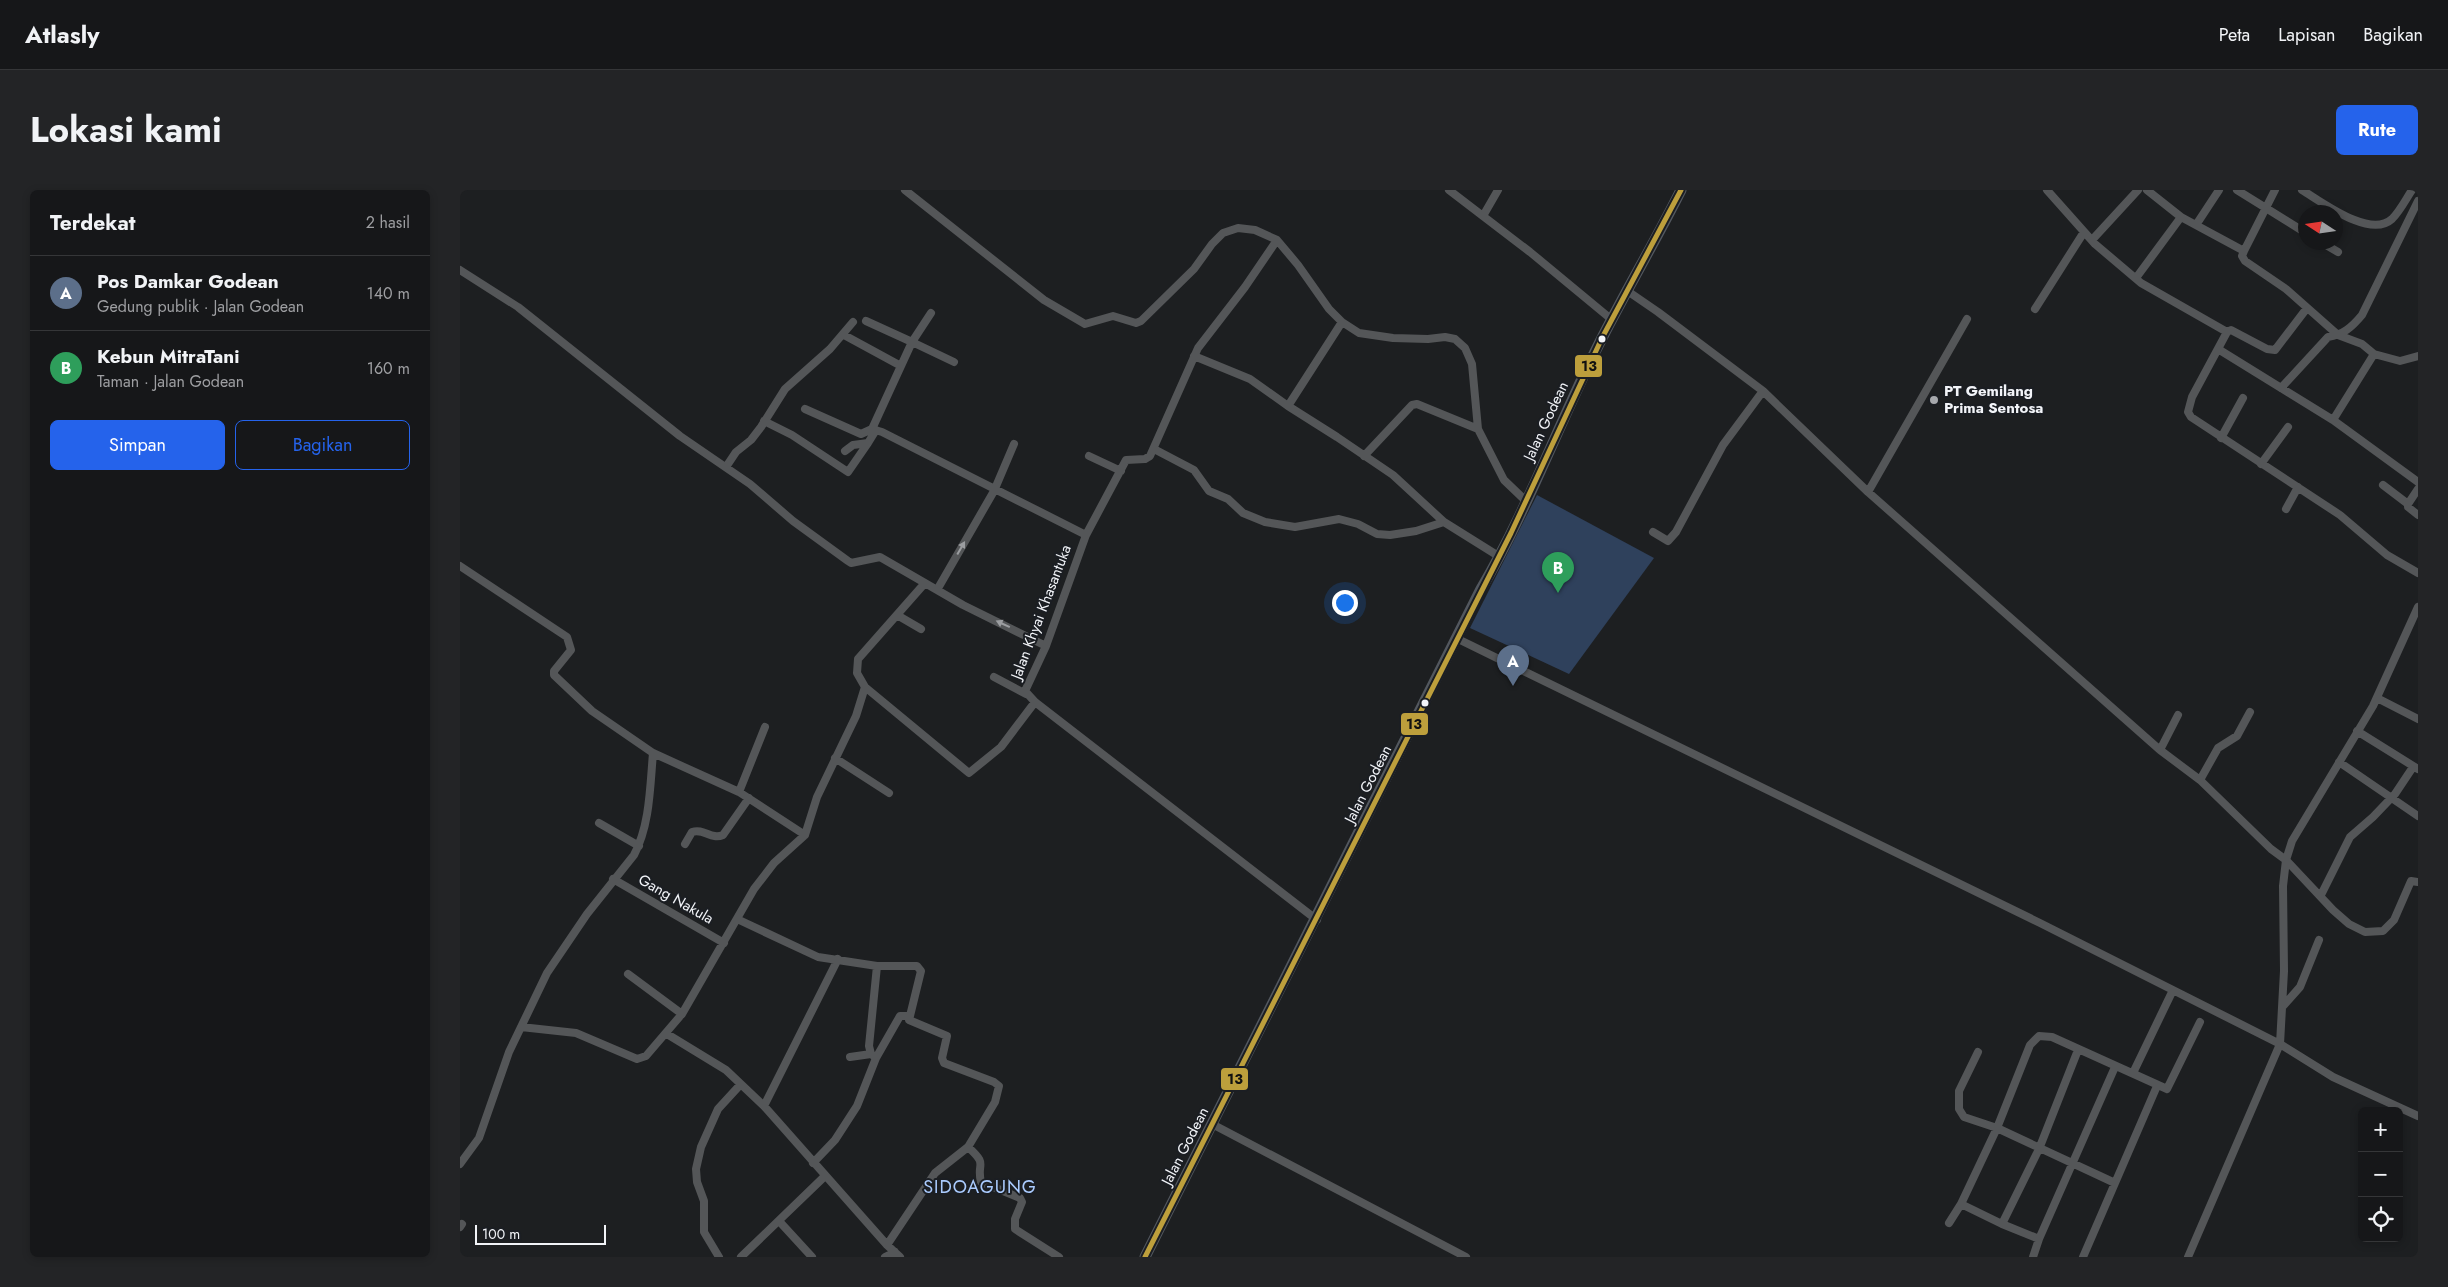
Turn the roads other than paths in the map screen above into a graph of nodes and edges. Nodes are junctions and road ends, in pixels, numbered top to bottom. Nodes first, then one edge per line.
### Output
1 (905, 190) edge
2 (1448, 190) edge
3 (1498, 190) edge
4 (1682, 190) edge
5 (2138, 190) edge
6 (2147, 190) edge
7 (2219, 190) edge
8 (2237, 190) edge
9 (2275, 190) edge
10 (2302, 190) edge
11 (2412, 190) edge
12 (2046, 191) edge
13 (2418, 201) edge
14 (2265, 209) junction
15 (1483, 216) junction
16 (2181, 217) junction
17 (2196, 225) junction
18 (2298, 228) edge
19 (2084, 232) junction
20 (1277, 240) junction
21 (2092, 240) junction
22 (2335, 250) edge
23 (2244, 251) junction
24 (2338, 252) dead end
25 (460, 270) edge
26 (2136, 278) junction
27 (1626, 290) junction
28 (2308, 308) junction
29 (2035, 309) dead end
30 (932, 313) dead end
31 (1611, 319) junction
32 (1967, 319) dead end
33 (866, 321) dead end
34 (853, 322) dead end
35 (1342, 322) junction
36 (2227, 332) junction
37 (844, 335) junction
38 (2338, 335) junction
39 (912, 342) junction
40 (2218, 349) junction
41 (2374, 354) junction
42 (1194, 356) junction
43 (2418, 356) edge
44 (954, 362) dead end
45 (901, 366) junction
46 (2281, 388) junction
47 (1763, 391) junction
48 (2243, 398) dead end
49 (1288, 406) junction
50 (805, 409) dead end
51 (2333, 420) junction
52 (764, 421) junction
53 (2288, 427) dead end
54 (1478, 429) junction
55 (874, 430) junction
56 (2221, 438) junction
57 (868, 443) junction
58 (1014, 444) dead end
59 (1154, 449) junction
60 (844, 451) dead end
61 (1089, 456) dead end
62 (1364, 456) junction
63 (2261, 464) junction
64 (726, 468) junction
65 (1121, 471) junction
66 (2418, 482) edge
67 (2383, 484) dead end
68 (2298, 488) junction
69 (2418, 489) edge
70 (994, 491) junction
71 (1868, 492) junction
72 (1526, 501) junction
73 (2408, 504) junction
74 (2286, 509) dead end
75 (2418, 515) edge
76 (1444, 522) junction
77 (1653, 532) dead end
78 (1086, 536) junction
79 (1500, 557) junction
80 (460, 566) edge
81 (2418, 573) edge
82 (925, 583) junction
83 (937, 590) junction
84 (2418, 608) edge
85 (897, 615) junction
86 (921, 629) dead end
87 (1458, 638) junction
88 (1046, 646) junction
89 (994, 677) dead end
90 (865, 687) junction
91 (1026, 694) junction
92 (2377, 698) junction
93 (1035, 702) junction
94 (2250, 712) dead end
95 (2178, 715) dead end
96 (2418, 719) edge
97 (765, 727) dead end
98 (2357, 731) junction
99 (2160, 750) junction
100 (653, 753) junction
101 (835, 758) junction
102 (2339, 762) junction
103 (2416, 768) edge
104 (2200, 780) junction
105 (739, 792) junction
106 (889, 794) dead end
107 (749, 798) junction
108 (2390, 798) junction
109 (2418, 816) edge
110 (599, 823) dead end
111 (805, 835) junction
112 (686, 844) dead end
113 (639, 846) junction
114 (2286, 860) junction
115 (613, 879) junction
116 (2418, 882) edge
117 (2321, 895) junction
118 (737, 919) junction
119 (1317, 920) junction
120 (2319, 940) dead end
121 (724, 943) junction
122 (838, 959) junction
123 (877, 966) junction
124 (628, 974) dead end
125 (2173, 990) junction
126 (2283, 1006) junction
127 (682, 1014) junction
128 (909, 1016) junction
129 (2200, 1022) dead end
130 (521, 1027) junction
131 (667, 1034) junction
132 (2280, 1044) junction
133 (2078, 1050) junction
134 (1978, 1052) dead end
135 (873, 1056) junction
136 (850, 1057) dead end
137 (2116, 1067) junction
138 (2133, 1074) junction
139 (740, 1085) junction
140 (2157, 1086) junction
141 (764, 1106) junction
142 (2418, 1116) edge
143 (1212, 1124) junction
144 (1997, 1128) junction
145 (968, 1147) junction
146 (2039, 1149) junction
147 (813, 1163) junction
148 (2074, 1163) junction
149 (460, 1164) edge
150 (825, 1176) junction
151 (2115, 1183) junction
152 (1961, 1204) junction
153 (779, 1221) junction
154 (1949, 1223) dead end
155 (2002, 1224) junction
156 (2039, 1239) junction
157 (887, 1245) junction
158 (897, 1255) edge
159 (719, 1257) edge
160 (741, 1257) edge
161 (812, 1257) edge
162 (884, 1257) edge
163 (1059, 1257) edge
164 (1145, 1257) edge
165 (1466, 1257) edge
166 (2034, 1257) edge
167 (2083, 1257) edge
168 (2188, 1257) edge

1 - 20 street
2 - 15 street
3 - 15 street
4 - 27 main road, Jalan Godean
5 - 21 street
6 - 16 street
7 - 17 street
8 - 14 street
9 - 14 street
10 - 11 street
12 - 19 street
13 - 38 street
14 - 18 street
14 - 23 street
15 - 31 street
16 - 17 street
16 - 26 street
17 - 23 street
19 - 21 street
19 - 29 street
20 - 35 street
20 - 42 street
21 - 26 street
22 - 24 street
23 - 28 street
25 - 64 street
26 - 36 street
27 - 31 main road, Jalan Godean
27 - 47 street
28 - 36 street
28 - 38 street
30 - 39 street
31 - 72 main road, Jalan Godean
32 - 71 street
33 - 39 street
34 - 37 street
35 - 49 street
35 - 54 street
36 - 40 street
37 - 45 street
37 - 52 street
38 - 41 street
38 - 46 street
39 - 44 street
39 - 45 street
40 - 46 street
40 - 56 street
41 - 43 street
41 - 51 street
42 - 49 street
42 - 59 street
45 - 55 street
46 - 51 street
47 - 71 street
47 - 77 street
48 - 56 street
49 - 62 street
50 - 55 street
51 - 66 street
52 - 57 street
52 - 64 street
53 - 63 street
54 - 62 street
54 - 72 street
55 - 57 street
55 - 70 street
56 - 63 street
57 - 60 street
58 - 70 street
59 - 65 street, Jalan Khyai Khasantuka
59 - 76 street
61 - 65 street
62 - 76 street
63 - 68 street
64 - 82 street
65 - 78 street, Jalan Khyai Khasantuka
67 - 73 street
68 - 74 street
68 - 81 street
69 - 73 street
70 - 78 street
83 -> 70 street
71 - 99 street
72 - 79 main road, Jalan Godean
73 - 75 street
76 - 79 street
78 - 88 street, Jalan Khyai Khasantuka
79 - 87 main road, Jalan Godean
80 - 100 street
82 - 83 street
82 - 85 street
88 -> 83 street
84 - 92 street
85 - 86 street
85 - 90 street
87 - 119 main road, Jalan Godean
87 - 125 street
88 - 91 street, Jalan Khyai Khasantuka
89 - 91 street
90 - 93 street
90 - 101 street
91 - 93 street, Jalan Khyai Khasantuka
92 - 96 street
92 - 98 street
93 - 119 street, Jalan Khyai Khasantuka
94 - 104 street
95 - 99 street
97 - 105 street
98 - 102 street
98 - 103 street
99 - 104 street
100 - 105 street
100 - 113 street
101 - 106 street
101 - 111 street
102 - 108 street
102 - 114 street
103 - 108 street
104 - 114 street
105 - 107 street
107 - 111 street
107 - 112 street
108 - 109 street
108 - 117 street
110 - 113 street
111 - 118 street
113 - 115 street
114 - 117 street
114 - 126 street
115 - 121 street, Gang Nakula
115 - 130 street
116 - 117 street
118 - 121 street
118 - 122 street
119 - 143 main road, Jalan Godean
120 - 126 street
121 - 127 street
122 - 123 street
122 - 141 street
123 - 128 street
123 - 135 street
124 - 127 street
125 - 132 street
125 - 138 street
126 - 132 street
127 - 131 street
128 - 135 street
128 - 145 street
129 - 140 street
130 - 131 street
130 - 149 street
131 - 139 street
132 - 142 street
132 - 168 street
133 - 137 street
133 - 144 street
133 - 146 street
134 - 144 street
135 - 136 street
135 - 147 street
137 - 138 street
137 - 148 street
138 - 140 street
139 - 141 street
139 - 159 street
140 - 151 street
141 - 147 street
143 - 164 main road, Jalan Godean
143 - 165 street
144 - 146 street
144 - 152 street
145 - 157 street
145 - 163 street
146 - 148 street
146 - 155 street
147 - 150 street
148 - 151 street
148 - 156 street
150 - 153 street
150 - 157 street
151 - 167 street
152 - 154 street
152 - 155 street
153 - 160 street
153 - 161 street
155 - 156 street
156 - 166 street
157 - 158 street
158 - 162 street

